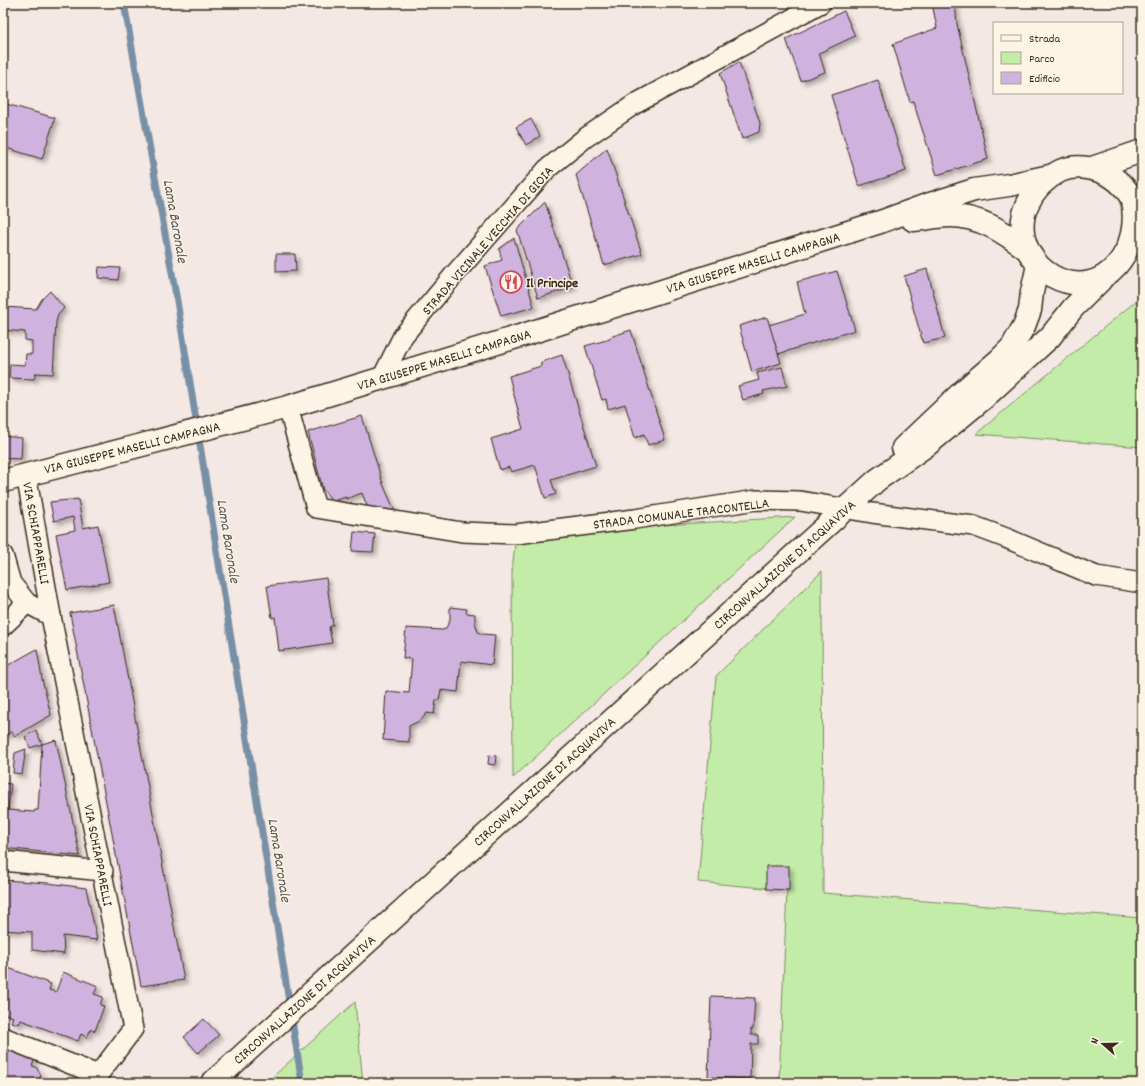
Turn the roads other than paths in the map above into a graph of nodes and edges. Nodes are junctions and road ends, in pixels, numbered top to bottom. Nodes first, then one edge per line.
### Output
1 (821, 3) edge
2 (1142, 151) edge
3 (1092, 168) junction
4 (1050, 176) junction
5 (880, 222) junction
6 (1140, 239) edge
7 (1033, 257) junction
8 (1100, 281) junction
9 (382, 378) junction
10 (288, 407) junction
11 (26, 474) junction
12 (877, 480) junction
13 (3, 481) edge
14 (845, 509) junction
15 (3, 555) edge
16 (1142, 583) edge
17 (27, 603) junction
18 (52, 616) junction
19 (3, 626) edge
20 (3, 861) edge
21 (103, 871) junction
22 (3, 1037) edge
23 (95, 1079) edge
24 (212, 1083) edge

1 - 9 street, STRADA VICINALE VECCHIA DI GIOIA
2 - 3 main road
3 - 4 main road
3 - 6 main road
4 - 5 main road
4 - 7 main road
5 - 7 main road
5 - 9 main road, VIA GIUSEPPE MASELLI CAMPAGNA
6 - 8 main road
7 - 8 main road
7 - 12 main road
8 - 12 main road
9 - 10 main road, VIA GIUSEPPE MASELLI CAMPAGNA
10 - 11 main road, VIA GIUSEPPE MASELLI CAMPAGNA
10 - 14 street, STRADA COMUNALE TRACONTELLA
11 - 13 main road, VIA GIUSEPPE MASELLI CAMPAGNA
11 - 18 street, VIA SCHIAPPARELLI
12 - 14 main road, CIRCONVALLAZIONE DI ACQUAVIVA
14 - 16 street, STRADA COMUNALE TRACONTELLA
14 - 24 main road, CIRCONVALLAZIONE DI ACQUAVIVA
15 - 17 street, VIA SCHIAPPARELLI
17 - 18 street, VIA SCHIAPPARELLI
17 - 19 street
18 - 21 street, VIA SCHIAPPARELLI
20 - 21 street
21 - 23 street, VIA SCHIAPPARELLI
22 - 23 street

